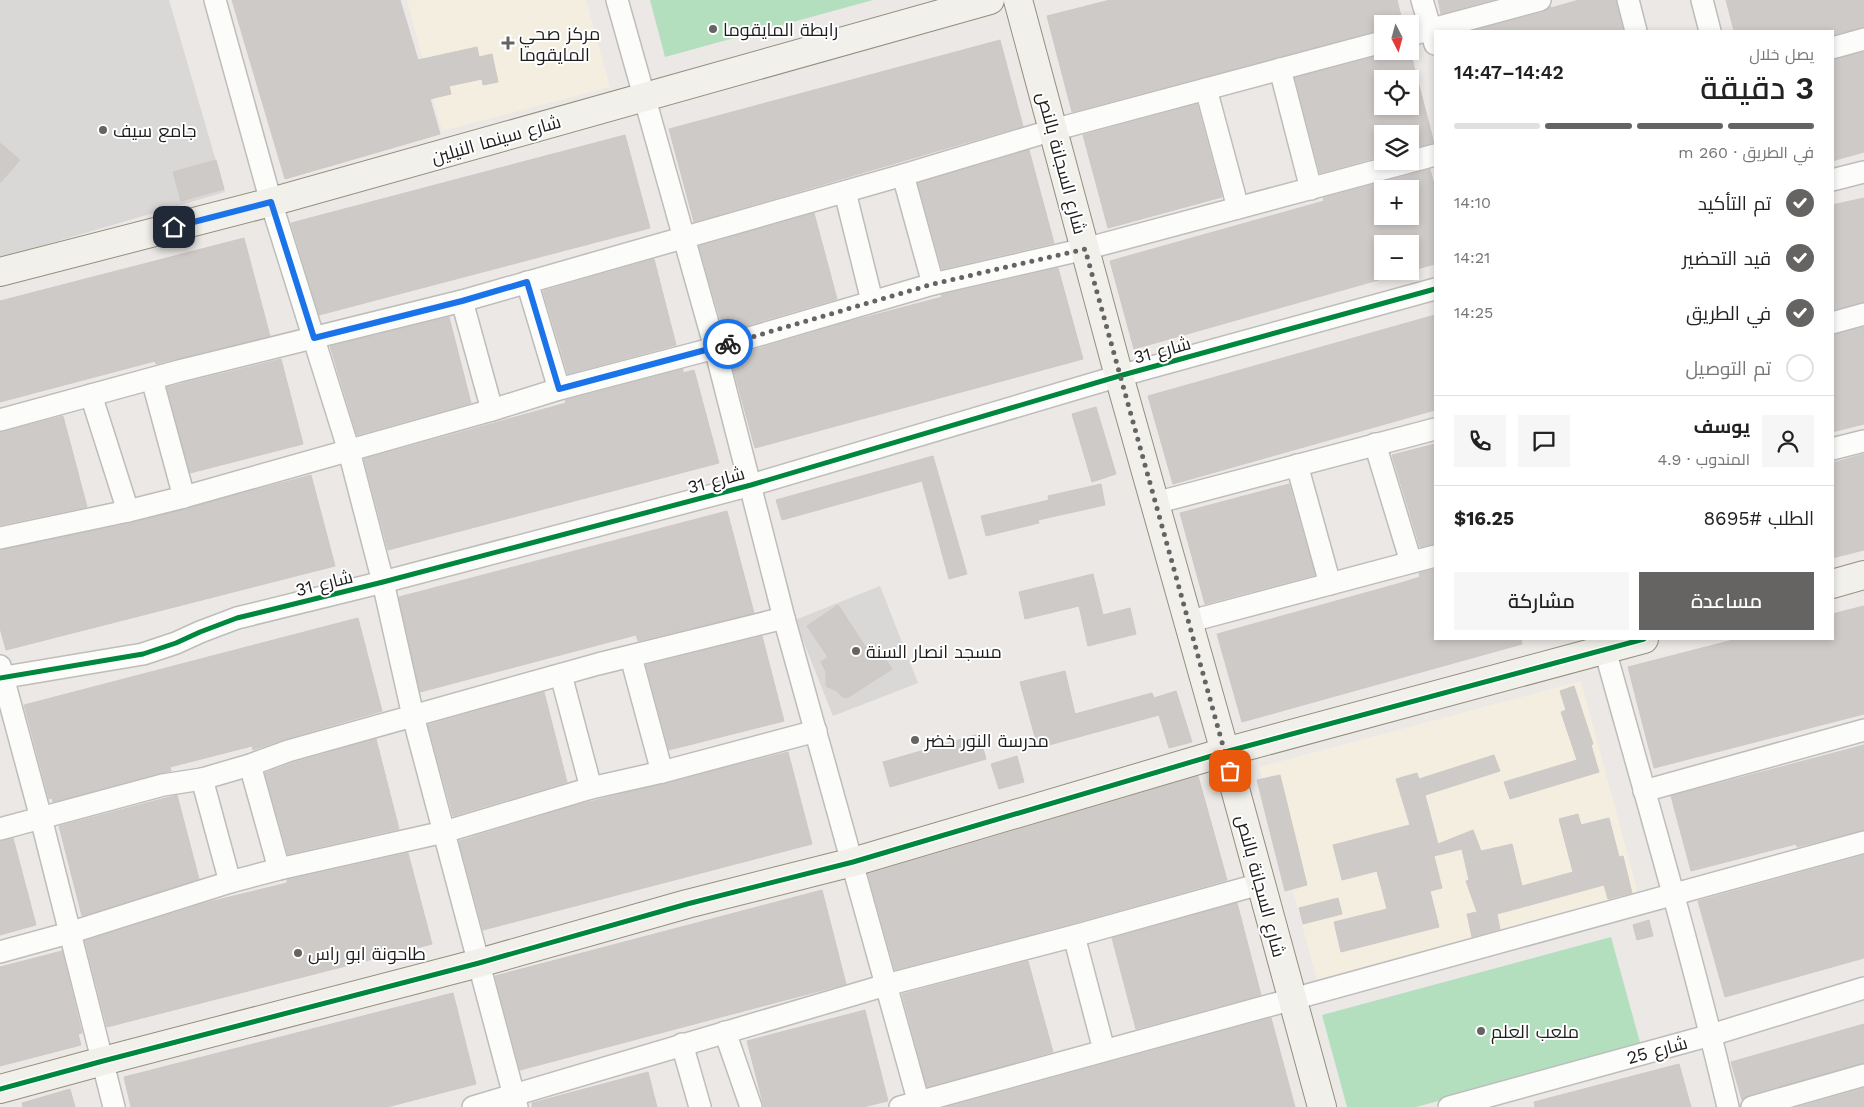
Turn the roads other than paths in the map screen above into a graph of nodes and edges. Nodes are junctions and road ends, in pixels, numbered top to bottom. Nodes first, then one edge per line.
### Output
1 (215, 0) edge
2 (617, 0) edge
3 (990, 0) edge
4 (1018, 0) edge
5 (1422, 0) edge
6 (1540, 0) edge
7 (1628, 0) edge
8 (1702, 0) edge
9 (1453, 30) edge
10 (1636, 30) edge
11 (1710, 30) edge
12 (1419, 36) edge
13 (1433, 37) edge
14 (1864, 39) edge
15 (1374, 44) edge
16 (1834, 47) edge
17 (1280, 69) junction
18 (1206, 89) junction
19 (644, 98) junction
20 (1053, 130) junction
21 (1434, 155) edge
22 (1864, 172) edge
23 (903, 175) junction
24 (1834, 180) edge
25 (1310, 189) junction
26 (845, 192) junction
27 (271, 202) junction
28 (1238, 208) junction
29 (684, 237) junction
30 (1085, 249) junction
31 (0, 272) edge
32 (527, 282) junction
33 (933, 284) junction
34 (1434, 289) edge
35 (462, 301) junction
36 (872, 301) junction
37 (1864, 314) edge
38 (1834, 322) edge
39 (314, 338) junction
40 (715, 348) junction
41 (1119, 376) junction
42 (152, 379) junction
43 (559, 389) junction
44 (91, 395) junction
45 (492, 410) junction
46 (0, 420) edge
47 (1434, 428) edge
48 (1864, 441) edge
49 (1375, 444) junction
50 (1834, 448) edge
51 (348, 451) junction
52 (1298, 465) junction
53 (751, 485) junction
54 (184, 497) junction
55 (1155, 503) junction
56 (128, 511) junction
57 (0, 538) edge
58 (1434, 556) edge
59 (1411, 562) junction
60 (1864, 575) edge
61 (383, 582) junction
62 (1834, 583) edge
63 (1330, 584) junction
64 (784, 618) junction
65 (1187, 622) junction
66 (1636, 640) edge
67 (1603, 644) edge
68 (631, 657) junction
69 (1, 673) edge
70 (561, 675) junction
71 (414, 716) junction
72 (816, 730) junction
73 (1864, 730) edge
74 (1225, 752) junction
75 (250, 765) junction
76 (662, 772) junction
77 (202, 779) junction
78 (591, 788) junction
79 (1644, 791) junction
80 (41, 818) junction
81 (0, 829) edge
82 (444, 832) junction
83 (1864, 842) edge
84 (852, 862) junction
85 (279, 869) junction
86 (230, 882) junction
87 (1260, 884) junction
88 (1674, 894) junction
89 (69, 933) junction
90 (1074, 936) junction
91 (0, 952) edge
92 (479, 963) junction
93 (886, 985) junction
94 (1864, 988) edge
95 (1292, 999) junction
96 (725, 1032) junction
97 (1711, 1035) junction
98 (682, 1044) junction
99 (1104, 1050) junction
100 (103, 1060) junction
101 (1864, 1075) edge
102 (0, 1089) edge
103 (516, 1101) edge
104 (913, 1105) edge
105 (114, 1107) edge
106 (473, 1107) edge
107 (700, 1107) edge
108 (751, 1107) edge
109 (1322, 1107) edge
110 (1449, 1107) edge
111 (1728, 1107) edge
112 (1752, 1107) edge

1 - 27 street
2 - 19 street
3 - 19 street, شارع سينما النيلين
4 - 20 street, شارع السجانة بالنص
5 - 13 street
6 - 9 street
7 - 10 street
8 - 11 street
12 - 13 street
14 - 16 street
15 - 17 street
17 - 18 street
17 - 25 street
18 - 20 street
18 - 28 street
19 - 27 street, شارع سينما النيلين
19 - 29 street
20 - 23 street
20 - 30 street, شارع السجانة بالنص
21 - 25 street
22 - 24 street
23 - 26 street
23 - 33 street
25 - 28 street
26 - 29 street
26 - 36 street
27 - 31 street, شارع سينما النيلين
27 - 39 street
28 - 30 street
29 - 32 street
29 - 40 street
30 - 33 street
30 - 41 street, شارع السجانة بالنص
32 - 35 street
32 - 43 street
33 - 36 street
34 - 41 street, شارع 31
35 - 39 street
35 - 45 street
36 - 40 street
37 - 38 street
39 - 42 street
39 - 51 street
40 - 43 street
40 - 53 street
41 - 53 street, شارع 31
41 - 55 street, شارع السجانة بالنص
42 - 44 street
42 - 54 street
43 - 45 street
44 - 46 street
44 - 56 street
45 - 51 street
47 - 49 street
48 - 50 street
49 - 52 street
49 - 59 street
51 - 54 street
51 - 61 street
52 - 55 street
52 - 63 street
53 - 61 street, شارع 31
53 - 64 street
54 - 56 street
55 - 65 street, شارع السجانة بالنص
56 - 57 street
58 - 59 street
59 - 63 street
60 - 62 street
61 - 69 street, شارع 31
61 - 71 street
63 - 65 street
64 - 68 street
64 - 72 street
65 - 74 street, شارع السجانة بالنص
66 - 67 street
67 - 74 street
67 - 79 street
68 - 70 street
68 - 76 street
69 - 80 street
70 - 71 street
70 - 78 street
71 - 75 street
71 - 82 street
72 - 76 street
72 - 84 street
73 - 79 street
74 - 84 street
74 - 87 street, شارع السجانة بالنص
75 - 77 street
75 - 85 street
76 - 78 street
77 - 80 street
77 - 86 street
78 - 82 street
79 - 88 street
80 - 81 street
80 - 89 street
82 - 85 street
82 - 92 street
83 - 88 street
84 - 92 street
84 - 93 street
85 - 86 street
86 - 89 street
87 - 90 street
87 - 95 street, شارع السجانة بالنص
88 - 95 street
88 - 97 street
89 - 91 street
89 - 100 street
90 - 93 street
90 - 99 street
92 - 100 street
92 - 103 street
93 - 96 street
93 - 104 street
94 - 97 street, شارع 25
95 - 99 street
95 - 109 street, شارع السجانة بالنص
96 - 98 street
96 - 108 street
97 - 110 street, شارع 25
97 - 111 street
98 - 103 street
98 - 107 street
99 - 104 street
100 - 102 street
100 - 105 street
101 - 112 street
103 - 106 street

